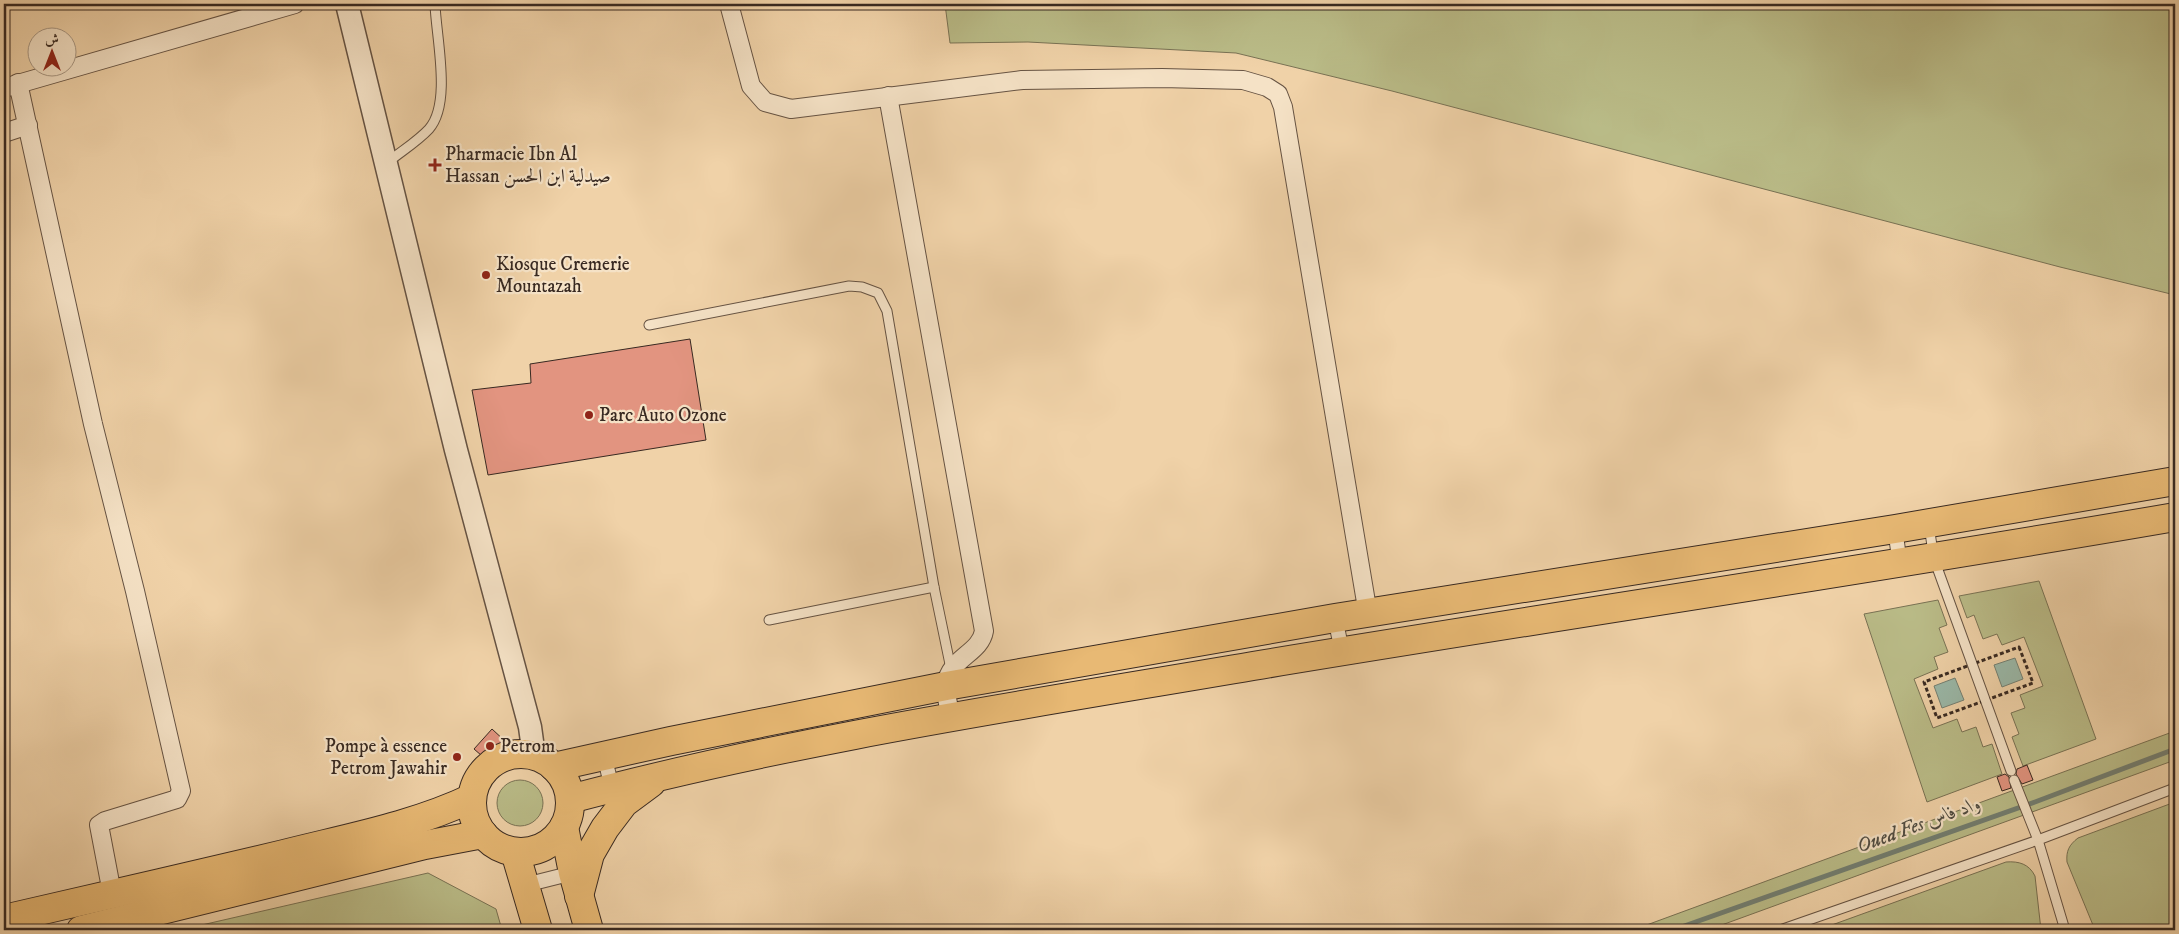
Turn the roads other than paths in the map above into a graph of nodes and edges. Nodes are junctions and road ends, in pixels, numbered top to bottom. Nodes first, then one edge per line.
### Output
1 (295, 4) edge
2 (347, 4) edge
3 (435, 4) edge
4 (729, 4) edge
5 (11, 85) edge
6 (888, 96) junction
7 (28, 125) junction
8 (4, 133) edge
9 (386, 163) junction
10 (649, 325) dead end
11 (2175, 480) edge
12 (2175, 518) edge
13 (1929, 523) junction
14 (1895, 529) junction
15 (1934, 559) junction
16 (1900, 564) junction
17 (934, 587) junction
18 (1414, 606) junction
19 (1368, 614) junction
20 (1335, 618) junction
21 (769, 620) dead end
22 (1425, 638) junction
23 (1342, 651) junction
24 (948, 678) junction
25 (951, 717) junction
26 (604, 755) junction
27 (544, 762) junction
28 (662, 776) junction
29 (612, 788) junction
30 (2175, 788) edge
31 (472, 798) junction
32 (570, 799) junction
33 (418, 819) junction
34 (564, 827) junction
35 (483, 834) junction
36 (2038, 840) junction
37 (424, 845) junction
38 (515, 852) junction
39 (576, 884) junction
40 (525, 885) junction
41 (112, 893) junction
42 (4, 919) edge
43 (81, 930) edge
44 (538, 930) edge
45 (589, 930) edge
46 (1780, 930) edge
47 (2065, 930) edge

1 - 5 street
2 - 9 street
3 - 9 lane
4 - 6 street
5 - 7 street
6 - 19 street
6 - 24 street
7 - 8 street
7 - 41 street
9 - 27 street
10 - 17 lane
11 - 13 main road
12 - 15 main road
13 - 14 main road
13 - 15 lane
14 - 16 street
14 - 18 main road
15 - 16 main road
15 - 36 lane
16 - 22 main road
17 - 21 lane
17 - 24 lane
18 - 19 main road
18 - 22 main road
19 - 20 main road
20 - 23 street
20 - 24 main road
22 - 23 main road
23 - 25 main road
24 - 25 street
24 - 26 main road
25 - 28 main road
26 - 27 main road
26 - 29 street
27 - 31 main road
27 - 32 main road
28 - 29 main road
28 - 39 main road
29 - 32 main road
30 - 36 lane
31 - 33 main road
31 - 35 main road
32 - 34 main road
33 - 37 street
33 - 41 main road
34 - 38 main road
34 - 39 main road
35 - 37 main road
35 - 38 main road
36 - 46 lane
36 - 47 lane
37 - 43 main road
38 - 40 main road
39 - 40 street
39 - 45 main road
40 - 44 main road
41 - 42 main road

